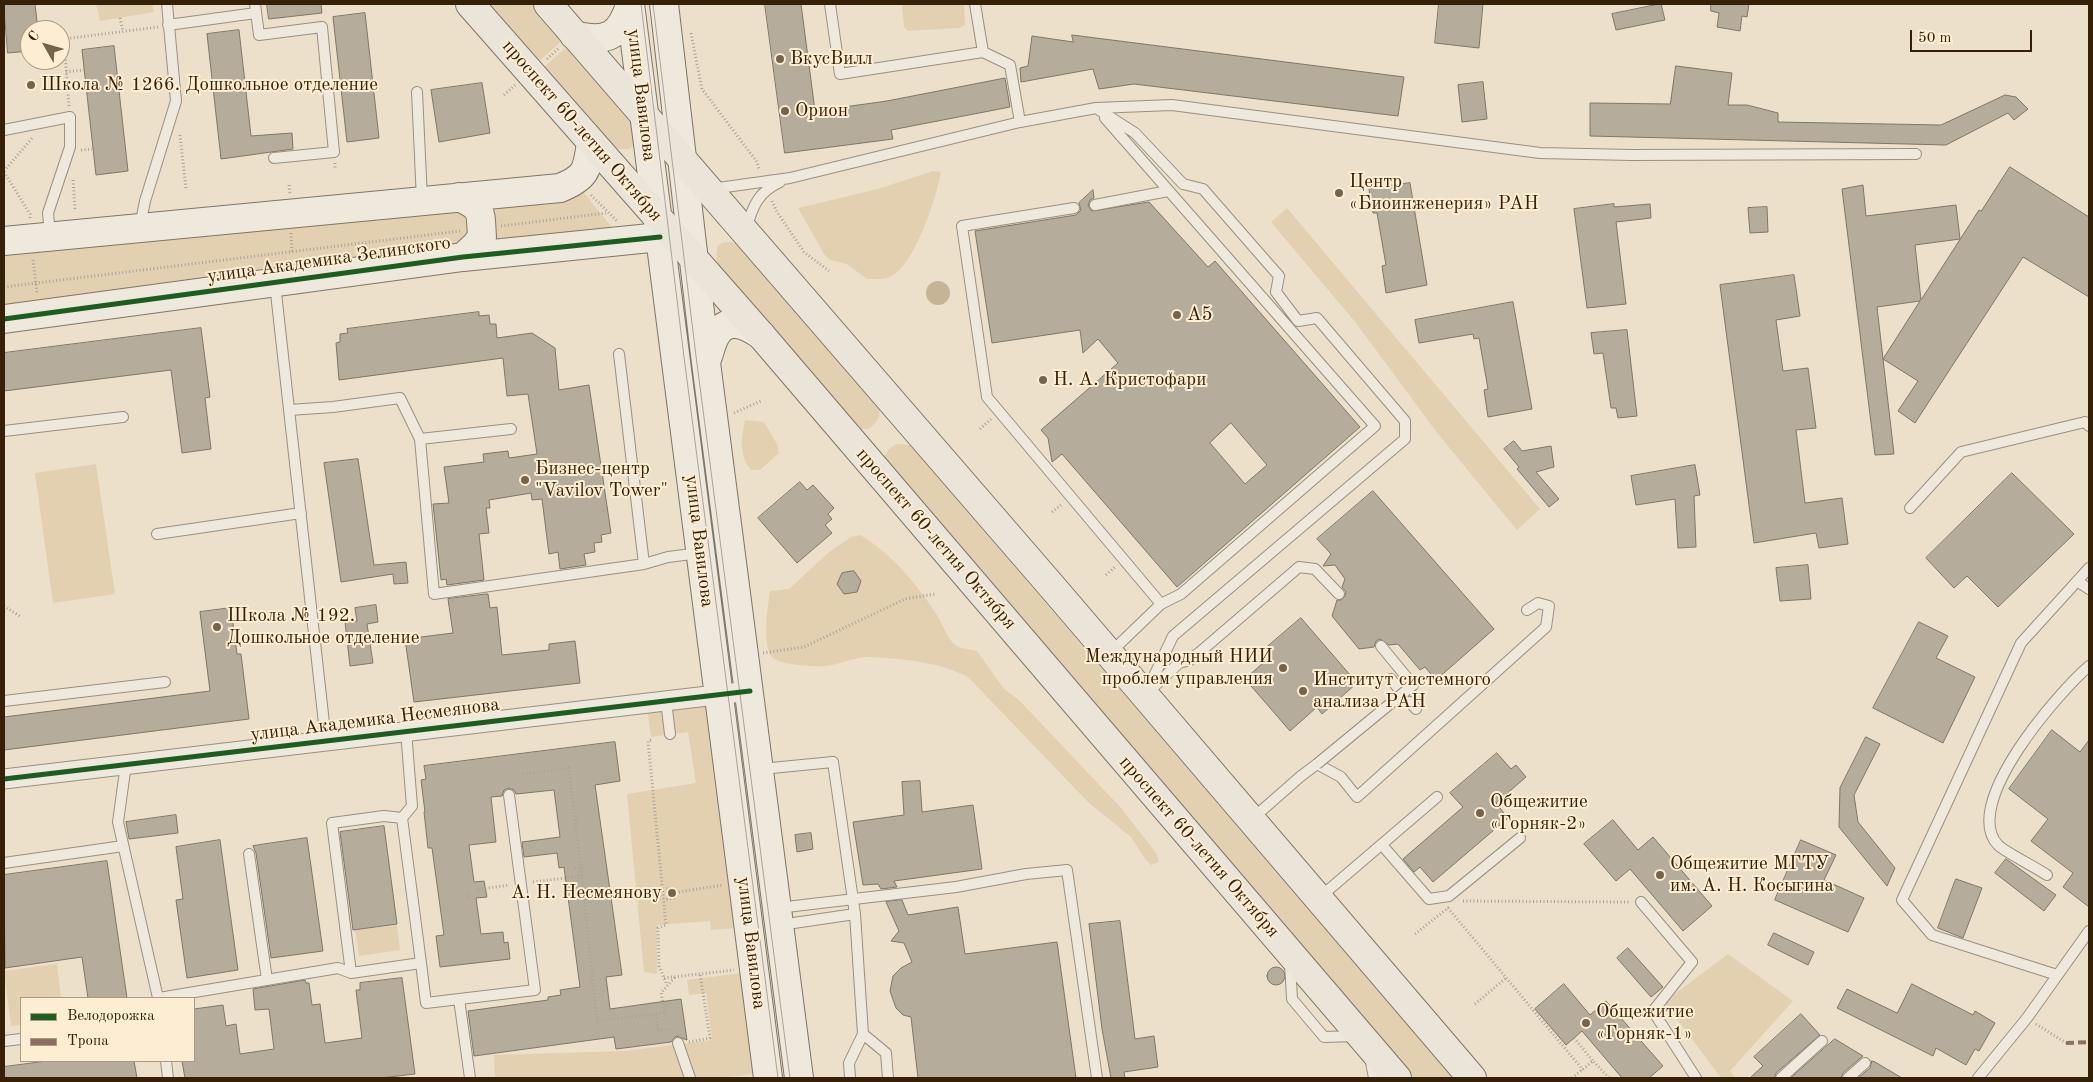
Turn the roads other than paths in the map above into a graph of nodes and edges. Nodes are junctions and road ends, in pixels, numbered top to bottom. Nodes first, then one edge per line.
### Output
1 (167, 4) edge
2 (470, 4) edge
3 (548, 4) edge
4 (630, 4) edge
5 (664, 4) edge
6 (830, 4) edge
7 (974, 4) edge
8 (256, 8) edge
9 (168, 25) junction
10 (570, 39) junction
11 (983, 52) junction
12 (417, 92) dead end
13 (1096, 108) junction
14 (644, 116) junction
15 (1020, 122) junction
16 (4, 130) edge
17 (591, 143) junction
18 (1916, 154) dead end
19 (274, 158) dead end
20 (682, 160) junction
21 (765, 185) junction
22 (707, 189) junction
23 (1168, 191) junction
24 (491, 194) junction
25 (459, 197) junction
26 (422, 201) junction
27 (1095, 205) dead end
28 (1074, 208) dead end
29 (658, 226) junction
30 (139, 227) junction
31 (483, 228) junction
32 (745, 232) junction
33 (40, 236) junction
34 (4, 241) edge
35 (499, 254) junction
36 (464, 257) junction
37 (695, 262) junction
38 (275, 283) junction
39 (4, 319) edge
40 (761, 335) junction
41 (619, 354) dead end
42 (706, 361) junction
43 (289, 410) junction
44 (124, 417) dead end
45 (2089, 426) edge
46 (511, 429) dead end
47 (4, 431) edge
48 (420, 439) junction
49 (1910, 508) dead end
50 (301, 513) junction
51 (157, 534) dead end
52 (701, 553) junction
53 (644, 564) junction
54 (2089, 568) edge
55 (2077, 581) junction
56 (2089, 589) edge
57 (1339, 594) dead end
58 (1161, 604) junction
59 (1527, 610) dead end
60 (1381, 646) dead end
61 (1109, 654) junction
62 (2089, 666) edge
63 (1391, 679) dead end
64 (165, 682) dead end
65 (1398, 688) dead end
66 (750, 691) junction
67 (719, 695) junction
68 (1145, 695) junction
69 (4, 701) edge
70 (666, 701) junction
71 (406, 731) junction
72 (670, 734) dead end
73 (326, 741) junction
74 (126, 764) junction
75 (1317, 764) junction
76 (760, 769) junction
77 (4, 779) edge
78 (509, 795) dead end
79 (1437, 797) dead end
80 (402, 818) junction
81 (1251, 820) junction
82 (1520, 838) dead end
83 (1382, 845) junction
84 (123, 846) junction
85 (249, 854) dead end
86 (4, 863) edge
87 (2047, 875) dead end
88 (851, 898) junction
89 (1318, 898) junction
90 (1641, 902) road end
91 (855, 914) junction
92 (779, 917) junction
93 (2089, 931) edge
94 (421, 964) junction
95 (351, 974) junction
96 (2057, 975) junction
97 (267, 980) junction
98 (159, 997) edge
99 (165, 997) edge
100 (458, 999) junction
101 (863, 1034) junction
102 (20, 1038) edge
103 (1364, 1040) junction
104 (4, 1041) edge
105 (1822, 1041) dead end
106 (678, 1043) road end
107 (166, 1062) edge
108 (1865, 1063) dead end
109 (1468, 1076) edge
110 (168, 1078) edge
111 (470, 1078) edge
112 (690, 1078) edge
113 (768, 1078) edge
114 (799, 1078) edge
115 (850, 1078) edge
116 (888, 1078) edge
117 (1097, 1078) edge
118 (1374, 1078) edge
119 (1397, 1078) edge
120 (1696, 1078) edge
121 (1781, 1078) edge
122 (1848, 1078) edge
123 (1978, 1078) edge

1 - 9 lane
2 - 17 main road, проспект 60-летия Октября
3 - 10 main road
4 - 10 main road
4 - 14 main road, улица Вавилова
5 - 20 main road, улица Вавилова
6 - 11 lane
7 - 11 lane
8 - 9 lane
8 - 19 lane
9 - 30 lane
10 - 14 main road
11 - 15 lane
12 - 26 lane
13 - 15 lane
13 - 18 lane
13 - 23 lane
13 - 68 lane
14 - 20 main road
14 - 29 main road, улица Вавилова
15 - 21 lane
16 - 33 lane
17 - 24 main road
17 - 29 main road, проспект 60-летия Октября
20 - 22 main road
20 - 37 main road, улица Вавилова
21 - 22 lane
21 - 32 lane
22 - 32 main road
23 - 27 lane
23 - 58 lane
24 - 25 main road
24 - 31 main road, улица Академика Зелинского
25 - 26 main road
25 - 31 main road, улица Академика Зелинского
26 - 30 main road
28 - 58 lane
29 - 35 main road, улица Академика Зелинского
29 - 37 main road, проспект 60-летия Октября
29 - 52 main road, улица Вавилова
30 - 33 main road
31 - 35 main road, улица Академика Зелинского
31 - 36 main road, улица Академика Зелинского
32 - 61 main road
33 - 34 main road
35 - 36 main road, улица Академика Зелинского
36 - 38 main road, улица Академика Зелинского
37 - 40 main road, проспект 60-летия Октября
37 - 42 main road, улица Вавилова
38 - 39 main road, улица Академика Зелинского
38 - 43 lane
40 - 42 main road
40 - 103 main road, проспект 60-летия Октября
41 - 53 lane
42 - 66 main road, улица Вавилова
43 - 48 lane
43 - 50 lane
44 - 47 lane
45 - 49 lane
46 - 48 lane
48 - 53 lane
50 - 51 lane
50 - 73 lane
52 - 53 lane
52 - 67 main road, улица Вавилова
54 - 55 lane
55 - 56 lane
55 - 96 lane
57 - 68 lane
58 - 61 lane
59 - 75 lane
60 - 75 lane, bridge
61 - 68 main road
62 - 87 lane
63 - 65 lane
64 - 69 lane
66 - 67 street, улица Академика Несмеянова
66 - 76 main road, улица Вавилова
67 - 70 street, улица Академика Несмеянова
67 - 113 main road, улица Вавилова
68 - 81 main road
70 - 71 street, улица Академика Несмеянова
70 - 72 lane
71 - 73 street, улица Академика Несмеянова
71 - 80 lane
73 - 74 street, улица Академика Несмеянова
74 - 77 street, улица Академика Несмеянова
74 - 84 lane
75 - 81 lane
76 - 88 lane
76 - 92 main road, улица Вавилова
78 - 100 lane
79 - 83 lane
80 - 94 lane
80 - 95 lane
81 - 89 main road
82 - 83 lane
83 - 89 lane
84 - 86 lane
84 - 98 lane
85 - 97 lane
88 - 91 lane
88 - 92 lane
88 - 117 lane
89 - 109 main road
90 - 120 lane
91 - 92 lane
91 - 101 lane
92 - 114 main road, улица Вавилова
93 - 96 lane
94 - 95 lane
94 - 100 lane
95 - 97 lane
96 - 123 lane
97 - 99 lane
100 - 111 lane
101 - 115 lane
101 - 116 lane
102 - 104 lane
103 - 118 lane
103 - 119 main road, проспект 60-летия Октября
105 - 121 lane
106 - 112 lane
107 - 110 lane
108 - 122 lane

